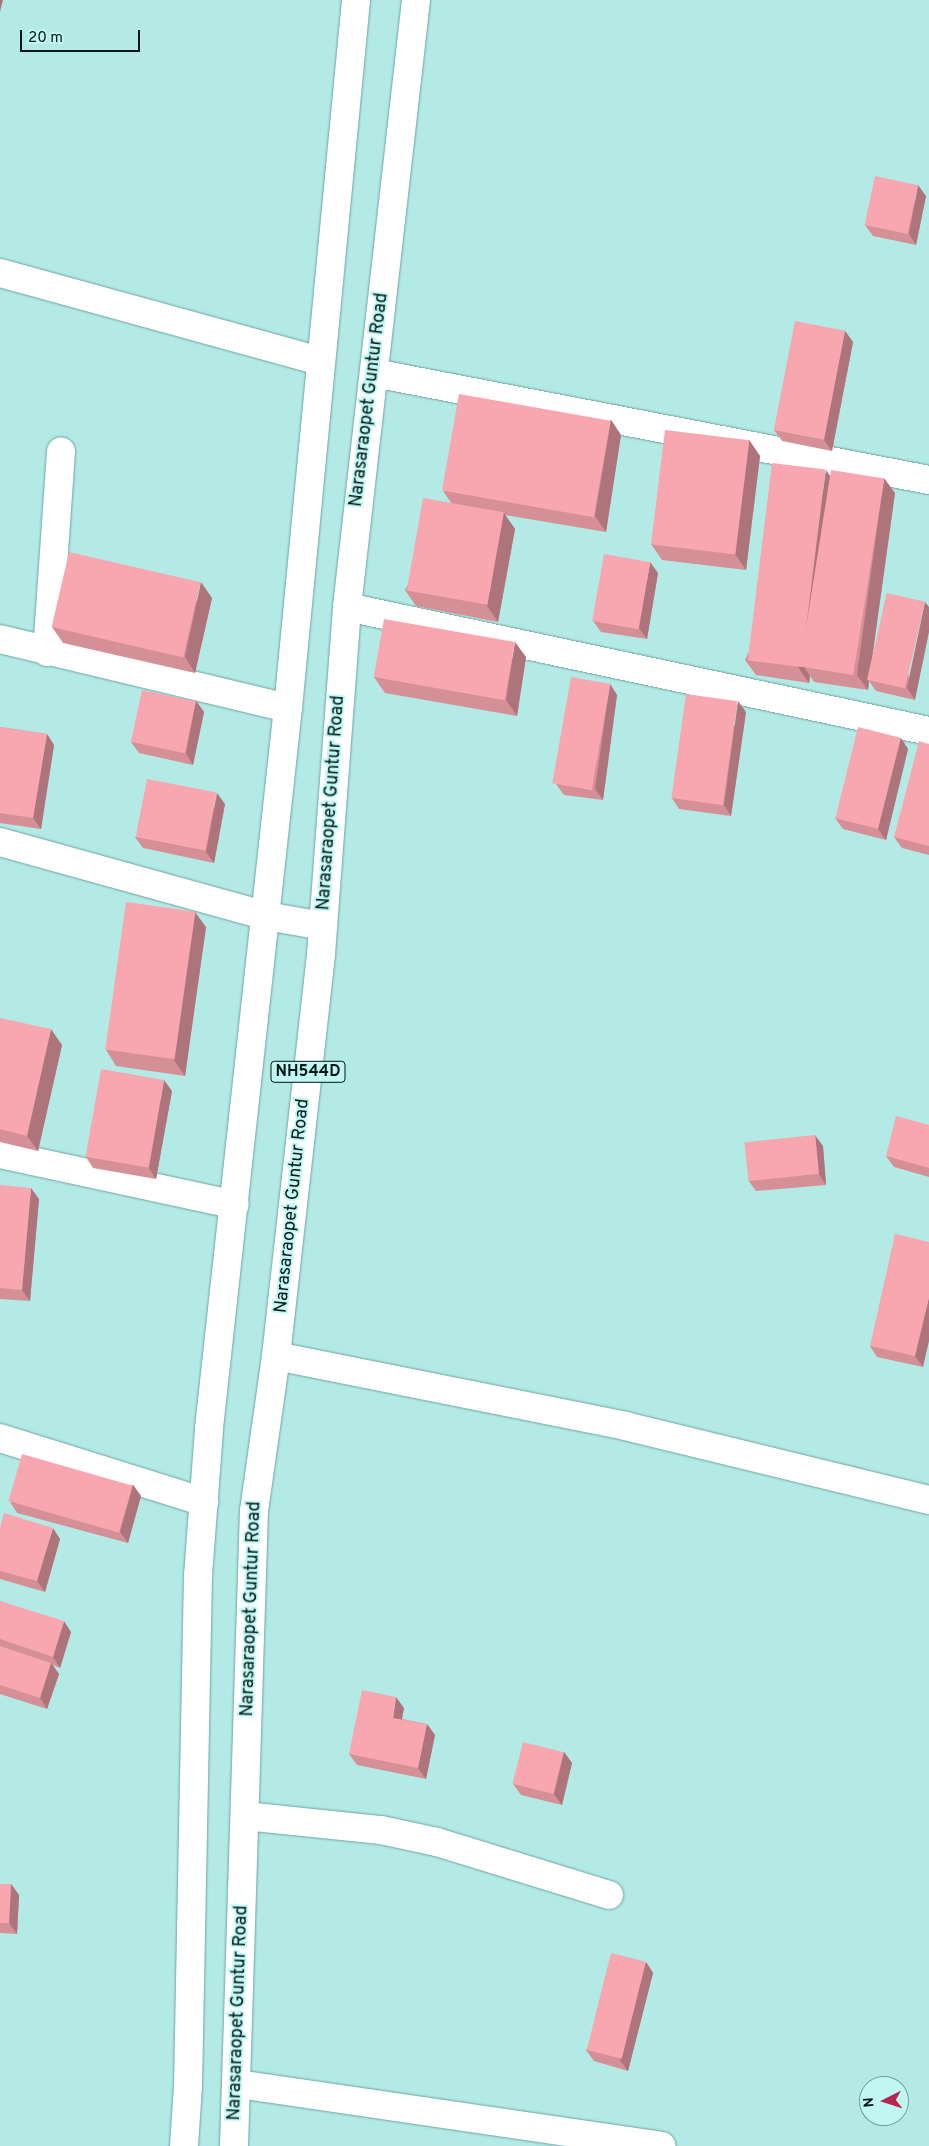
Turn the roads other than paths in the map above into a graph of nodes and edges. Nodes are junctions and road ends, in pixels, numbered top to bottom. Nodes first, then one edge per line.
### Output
1 (356, 0) edge
2 (416, 0) edge
3 (0, 273) edge
4 (319, 361) junction
5 (374, 373) junction
6 (61, 451) dead end
7 (929, 480) edge
8 (347, 608) junction
9 (0, 638) edge
10 (47, 652) junction
11 (288, 708) junction
12 (929, 731) edge
13 (0, 842) edge
14 (266, 916) junction
15 (323, 926) junction
16 (0, 1154) edge
17 (235, 1205) junction
18 (276, 1356) junction
19 (0, 1438) edge
20 (929, 1500) edge
21 (204, 1502) junction
22 (245, 1816) junction
23 (609, 1895) dead end
24 (238, 2084) junction
25 (184, 2146) edge
26 (234, 2146) edge
27 (661, 2146) edge

1 - 4 main road, NH544D
2 - 5 main road, Narasaraopet Guntur Road / NH544D
3 - 4 main road
4 - 11 main road, NH544D
5 - 7 main road
5 - 8 main road, Narasaraopet Guntur Road / NH544D
6 - 10 main road
8 - 12 main road
8 - 15 main road, Narasaraopet Guntur Road / NH544D
9 - 10 main road
10 - 11 main road
11 - 14 main road, NH544D
13 - 14 main road
14 - 15 main road
14 - 17 main road, NH544D
15 - 18 main road, Narasaraopet Guntur Road / NH544D
16 - 17 main road
17 - 21 main road, NH544D
18 - 20 main road
18 - 22 main road, Narasaraopet Guntur Road / NH544D
19 - 21 main road
21 - 25 main road, NH544D
22 - 23 main road
22 - 24 main road, Narasaraopet Guntur Road / NH544D
24 - 26 main road, Narasaraopet Guntur Road / NH544D
24 - 27 main road

